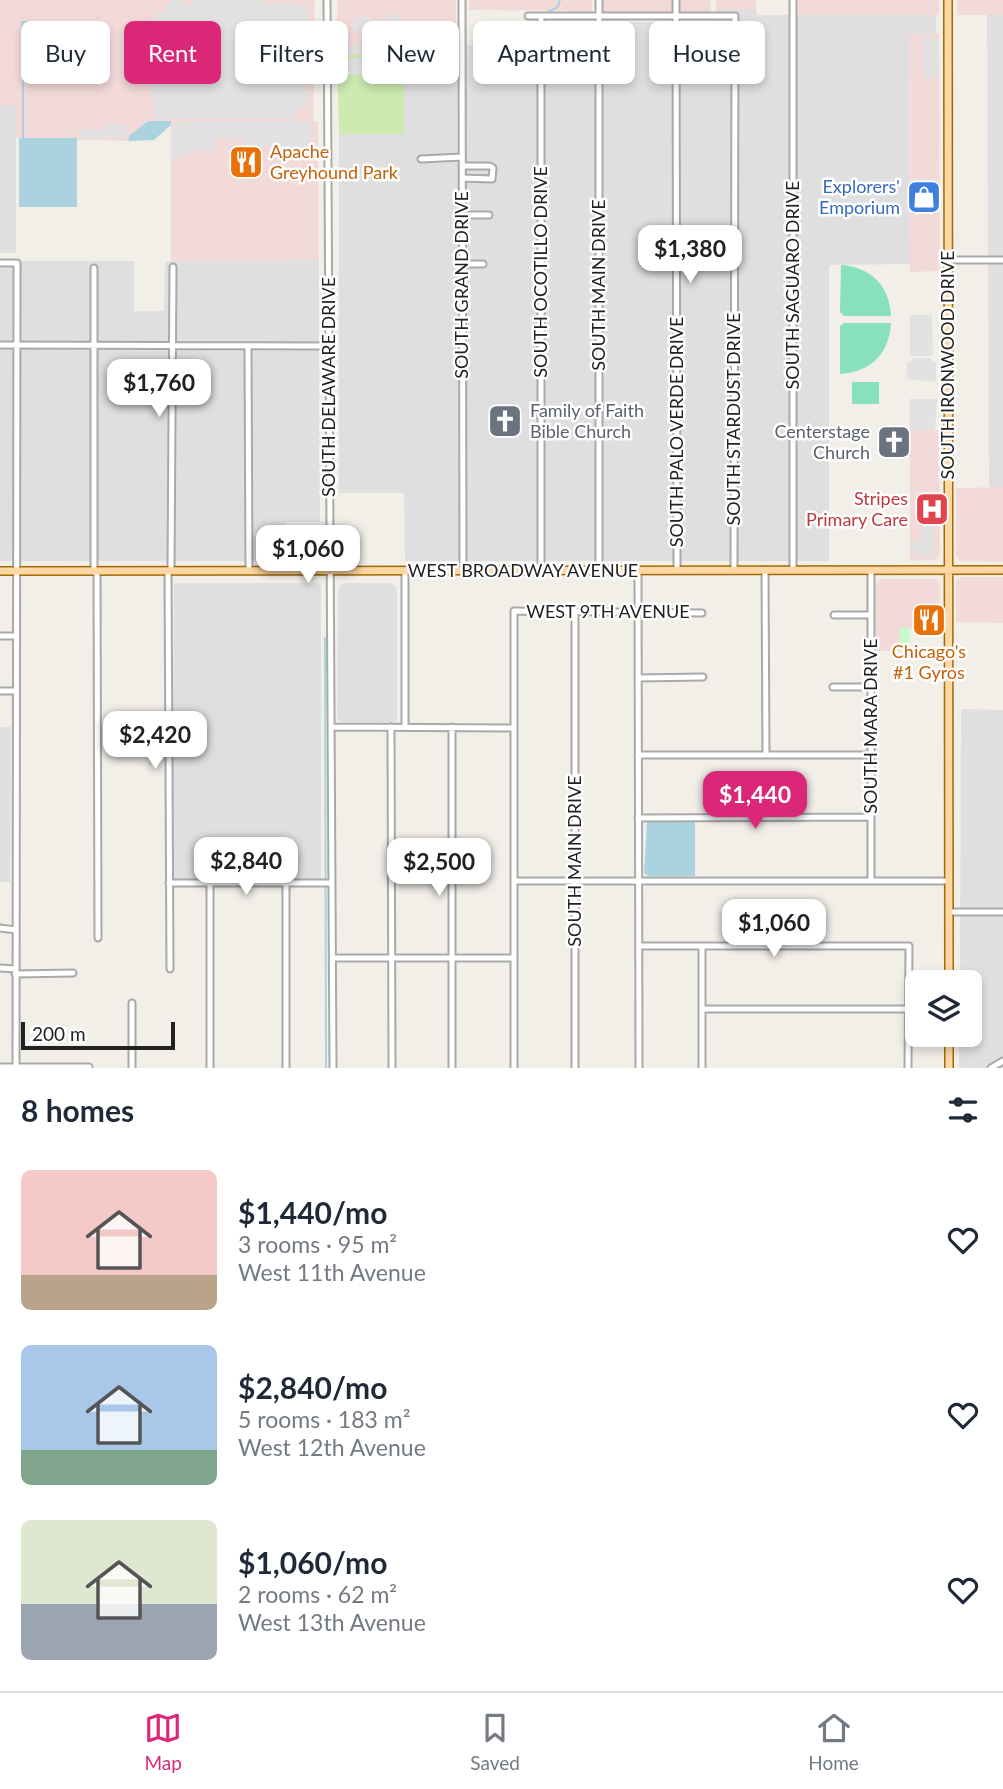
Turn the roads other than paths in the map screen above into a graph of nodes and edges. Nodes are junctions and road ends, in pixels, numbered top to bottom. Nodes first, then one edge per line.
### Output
1 (462, 0) edge
2 (598, 0) edge
3 (676, 0) edge
4 (793, 0) edge
5 (948, 0) edge
6 (327, 2) edge
7 (528, 16) dead end
8 (541, 16) junction
9 (599, 17) junction
10 (676, 17) junction
11 (462, 157) junction
12 (421, 159) dead end
13 (462, 166) junction
14 (462, 178) junction
15 (462, 215) junction
16 (489, 215) dead end
17 (948, 260) junction
18 (1003, 260) edge
19 (0, 263) edge
20 (462, 264) junction
21 (484, 264) dead end
22 (173, 267) dead end
23 (94, 268) dead end
24 (0, 345) edge
25 (16, 345) junction
26 (94, 345) junction
27 (172, 345) junction
28 (248, 345) junction
29 (329, 346) junction
30 (541, 570) junction
31 (599, 570) junction
32 (638, 570) junction
33 (677, 570) junction
34 (734, 570) junction
35 (765, 570) junction
36 (793, 570) junction
37 (871, 570) junction
38 (948, 570) junction
39 (1003, 570) edge
40 (0, 571) edge
41 (16, 571) junction
42 (249, 571) junction
43 (329, 571) junction
44 (405, 571) junction
45 (463, 571) junction
46 (96, 572) junction
47 (170, 572) junction
48 (575, 612) junction
49 (638, 612) junction
50 (702, 612) dead end
51 (834, 615) dead end
52 (871, 615) junction
53 (0, 636) edge
54 (16, 636) junction
55 (703, 677) dead end
56 (638, 678) junction
57 (833, 687) dead end
58 (871, 687) junction
59 (0, 691) edge
60 (16, 691) junction
61 (333, 727) junction
62 (391, 727) junction
63 (405, 727) junction
64 (452, 727) junction
65 (513, 728) junction
66 (638, 755) junction
67 (766, 755) junction
68 (871, 755) junction
69 (871, 817) junction
70 (638, 818) junction
71 (514, 881) junction
72 (575, 881) junction
73 (638, 881) junction
74 (871, 881) junction
75 (948, 881) junction
76 (169, 883) junction
77 (327, 883) junction
78 (210, 884) junction
79 (286, 884) junction
80 (949, 912) junction
81 (1003, 912) edge
82 (0, 928) edge
83 (16, 930) junction
84 (98, 938) dead end
85 (639, 946) junction
86 (702, 946) junction
87 (333, 958) junction
88 (392, 958) junction
89 (452, 958) junction
90 (514, 958) junction
91 (0, 968) edge
92 (170, 969) dead end
93 (909, 970) edge
94 (949, 970) edge
95 (15, 971) junction
96 (73, 973) dead end
97 (132, 1003) dead end
98 (702, 1009) junction
99 (905, 1009) edge
100 (908, 1047) edge
101 (949, 1047) edge
102 (1003, 1061) edge
103 (0, 1068) edge
104 (16, 1068) edge
105 (89, 1068) edge
106 (132, 1068) edge
107 (211, 1068) edge
108 (286, 1068) edge
109 (333, 1068) edge
110 (392, 1068) edge
111 (452, 1068) edge
112 (514, 1068) edge
113 (575, 1068) edge
114 (639, 1068) edge
115 (702, 1068) edge
116 (908, 1068) edge
117 (949, 1068) edge
118 (991, 1068) edge

1 - 11 street, SOUTH GRAND DRIVE
2 - 9 street, SOUTH MAIN DRIVE
3 - 10 street, SOUTH PALO VERDE DRIVE
4 - 36 street, SOUTH SAGUARO DRIVE
5 - 17 main road, SOUTH IRONWOOD DRIVE
6 - 29 street, SOUTH DELAWARE DRIVE
7 - 8 street
8 - 9 street
8 - 30 street, SOUTH OCOTILLO DRIVE
9 - 10 street
9 - 31 street, SOUTH MAIN DRIVE
10 - 33 street, SOUTH PALO VERDE DRIVE
10 - 34 street, SOUTH STARDUST DRIVE
11 - 12 street
11 - 13 street, SOUTH GRAND DRIVE
13 - 14 street, SOUTH GRAND DRIVE
13 - 14 street
14 - 15 street, SOUTH GRAND DRIVE
15 - 16 street
15 - 20 street, SOUTH GRAND DRIVE
17 - 18 street
17 - 38 main road, SOUTH IRONWOOD DRIVE
19 - 25 street
20 - 21 street
20 - 45 street, SOUTH GRAND DRIVE
22 - 27 street
23 - 26 street
24 - 25 street
25 - 26 street
25 - 41 street
26 - 27 street
26 - 46 street
27 - 28 street
27 - 47 street
28 - 29 street
28 - 42 street
29 - 43 street, SOUTH DELAWARE DRIVE
30 - 31 main road, WEST BROADWAY AVENUE
30 - 45 main road, WEST BROADWAY AVENUE
31 - 32 main road, WEST BROADWAY AVENUE
32 - 33 main road, WEST BROADWAY AVENUE
32 - 49 street
33 - 34 main road, WEST BROADWAY AVENUE
34 - 35 main road, WEST BROADWAY AVENUE
35 - 36 main road, WEST BROADWAY AVENUE
35 - 67 street
36 - 37 main road, WEST BROADWAY AVENUE
37 - 38 main road, WEST BROADWAY AVENUE
37 - 52 street, SOUTH MARA DRIVE
38 - 39 main road, WEST BROADWAY AVENUE
38 - 75 main road, SOUTH IRONWOOD DRIVE
40 - 41 main road, WEST BROADWAY AVENUE
41 - 46 main road, WEST BROADWAY AVENUE
41 - 54 street
42 - 43 main road, WEST BROADWAY AVENUE
42 - 47 main road, WEST BROADWAY AVENUE
43 - 44 main road, WEST BROADWAY AVENUE
43 - 61 street, SOUTH DELAWARE DRIVE
44 - 45 main road, WEST BROADWAY AVENUE
44 - 63 street
46 - 47 main road, WEST BROADWAY AVENUE
46 - 84 street
47 - 76 street
48 - 49 street, WEST 9TH AVENUE
48 - 65 street, WEST 9TH AVENUE
48 - 72 street, SOUTH MAIN DRIVE
49 - 50 street, WEST 9TH AVENUE
49 - 56 street
51 - 52 street
52 - 58 street, SOUTH MARA DRIVE
53 - 54 street
54 - 60 street
55 - 56 street
56 - 66 street
57 - 58 street
58 - 68 street, SOUTH MARA DRIVE
59 - 60 street
60 - 83 street
61 - 62 street
61 - 77 street, SOUTH DELAWARE DRIVE
62 - 63 street
62 - 88 street
63 - 64 street
64 - 65 street
64 - 89 street
65 - 71 street
66 - 67 street
66 - 70 street
67 - 68 street
68 - 69 street, SOUTH MARA DRIVE
69 - 70 street
69 - 74 street, SOUTH MARA DRIVE
70 - 73 street
71 - 72 street
71 - 90 street
72 - 73 street
72 - 113 street, SOUTH MAIN DRIVE
73 - 74 street
73 - 85 street
74 - 75 street
75 - 80 main road, SOUTH IRONWOOD DRIVE
76 - 78 street
76 - 92 street
77 - 79 street
77 - 87 street, SOUTH DELAWARE DRIVE
78 - 79 street
78 - 107 street
79 - 108 street
80 - 81 street
80 - 94 main road, SOUTH IRONWOOD DRIVE
82 - 83 street
83 - 95 street
85 - 86 street
85 - 114 street
86 - 93 street
86 - 98 street
87 - 88 street
87 - 109 street, SOUTH DELAWARE DRIVE
88 - 89 street
88 - 110 street
89 - 90 street
89 - 111 street
90 - 112 street
91 - 95 street
95 - 96 street
95 - 104 street
97 - 106 street
98 - 99 street
98 - 115 street
100 - 116 street
101 - 117 main road
102 - 118 street
103 - 104 street
104 - 105 street

